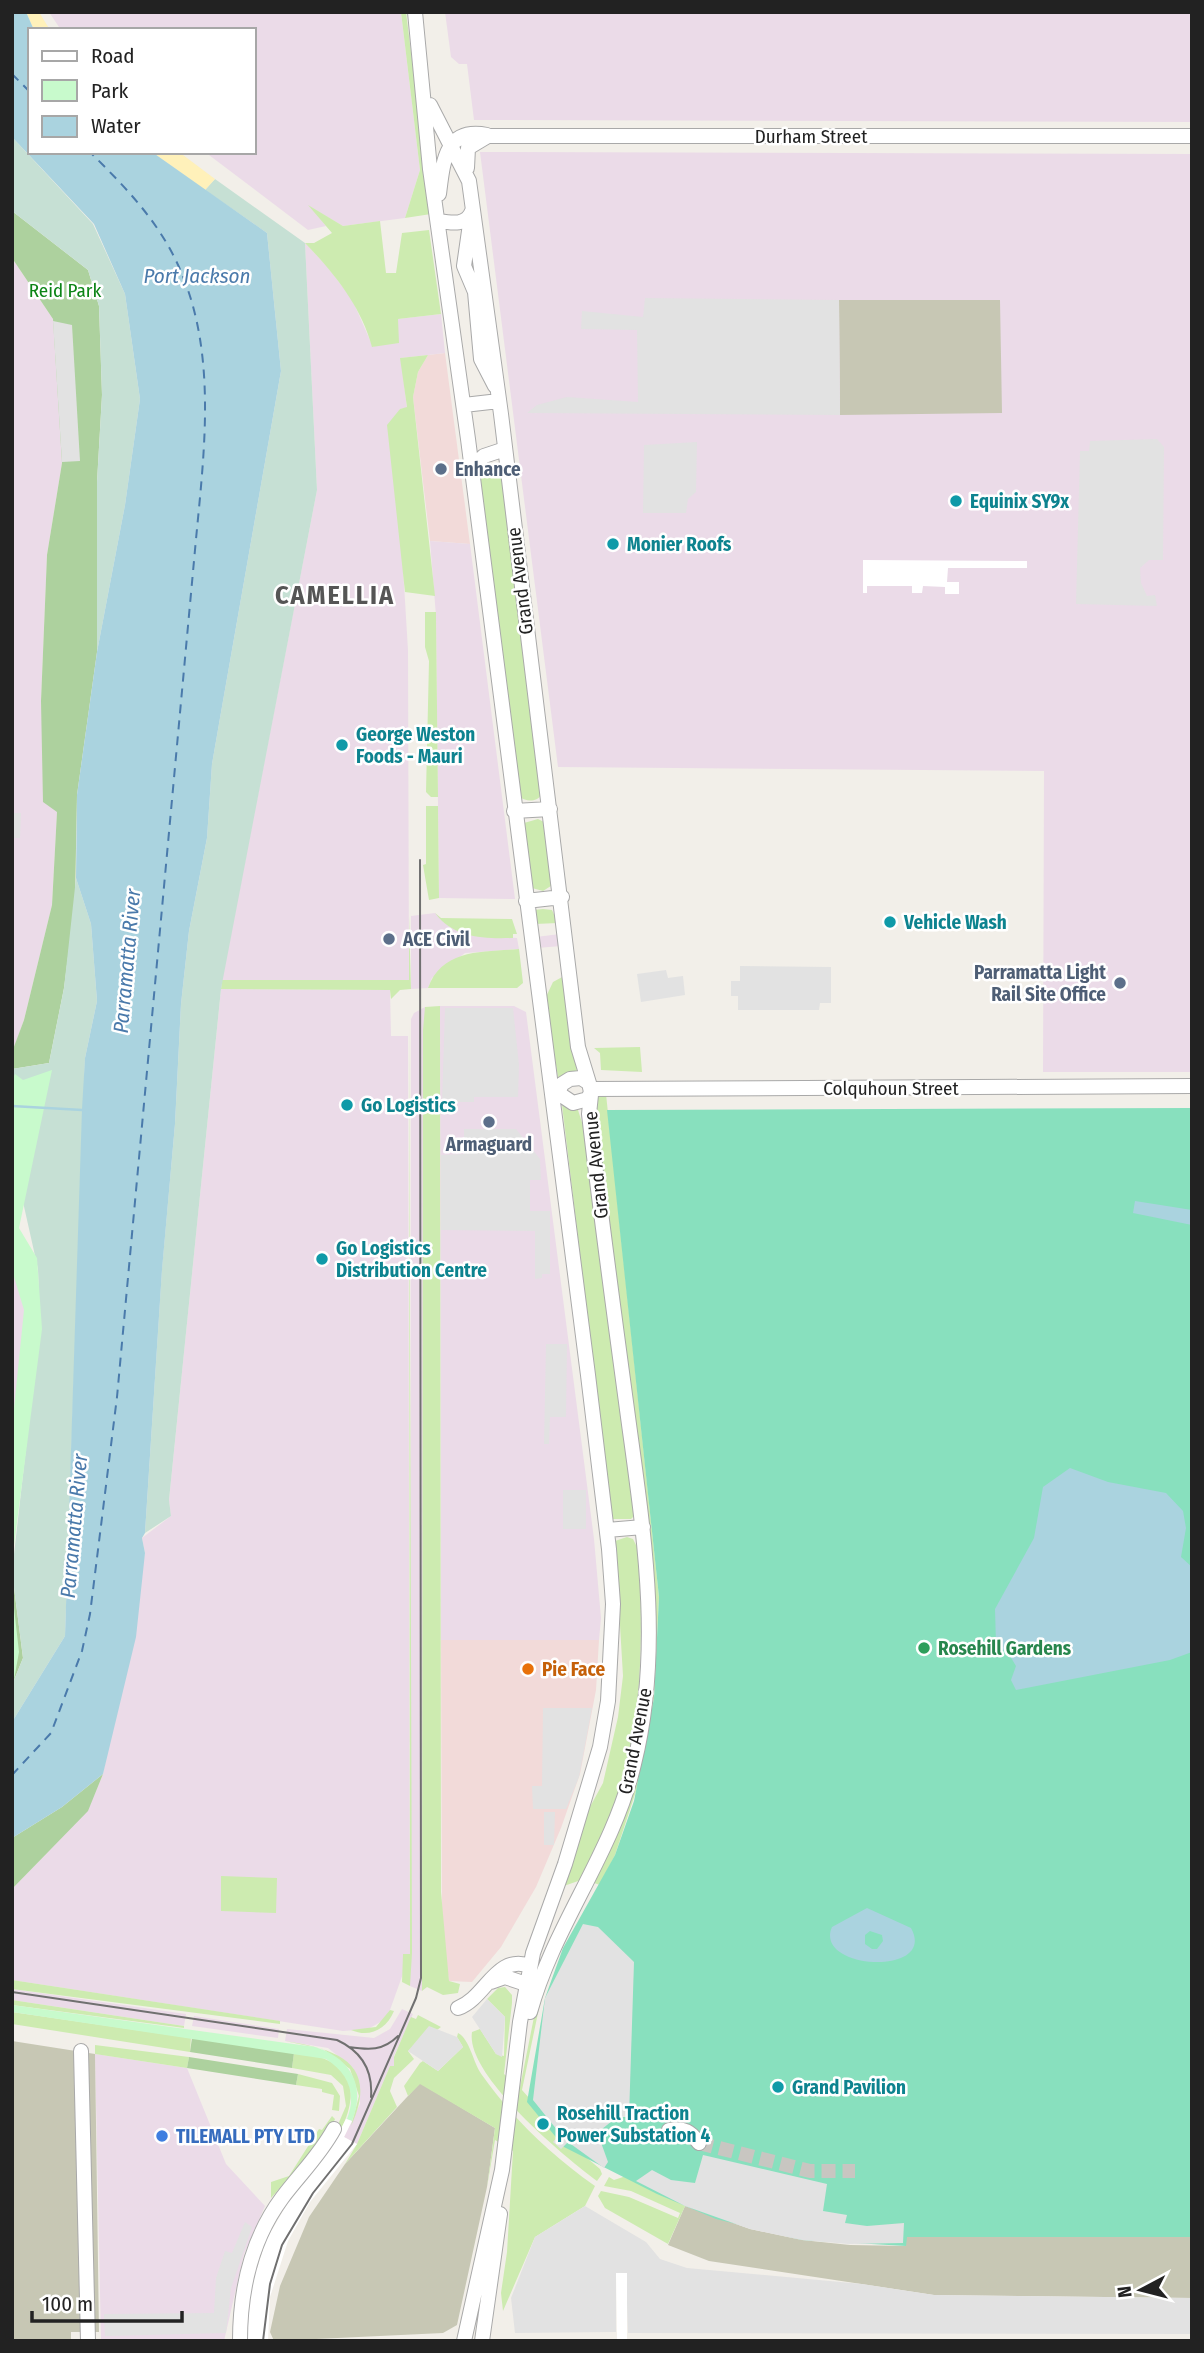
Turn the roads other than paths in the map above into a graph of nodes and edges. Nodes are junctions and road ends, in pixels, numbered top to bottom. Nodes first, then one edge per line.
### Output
1 (415, 12) edge
2 (425, 87) junction
3 (437, 120) junction
4 (473, 133) junction
5 (488, 135) junction
6 (1192, 136) edge
7 (452, 145) junction
8 (469, 181) junction
9 (472, 209) junction
10 (437, 217) junction
11 (481, 302) junction
12 (450, 307) junction
13 (498, 395) junction
14 (464, 405) junction
15 (505, 449) junction
16 (472, 467) junction
17 (550, 808) junction
18 (514, 811) junction
19 (562, 897) junction
20 (526, 901) junction
21 (539, 1004) junction
22 (1192, 1086) edge
23 (590, 1089) junction
24 (558, 1093) junction
25 (561, 1164) junction
26 (643, 1527) junction
27 (607, 1530) junction
28 (580, 1894) junction
29 (538, 1937) junction
30 (532, 1976) junction
31 (458, 2008) dead end
32 (81, 2052) dead end
33 (334, 2129) dead end
34 (669, 2130) dead end
35 (699, 2143) tunnel mouth
36 (502, 2170) junction
37 (88, 2341) edge
38 (240, 2341) edge
39 (464, 2341) edge
40 (482, 2341) edge

1 - 2 street, Grand Avenue
2 - 3 street, Grand Avenue
2 - 10 street, Grand Avenue
3 - 4 street, Durham Street
3 - 7 street, Grand Avenue
4 - 5 street, Durham Street
4 - 7 street
5 - 6 street, Durham Street
5 - 8 street
7 - 8 street, Grand Avenue
7 - 10 street
8 - 9 street, Grand Avenue
9 - 10 street
9 - 11 street, Grand Avenue
10 - 12 street, Grand Avenue
11 - 12 street
11 - 13 street, Grand Avenue
12 - 14 street, Grand Avenue
13 - 14 street
13 - 15 street, Grand Avenue
14 - 16 street, Grand Avenue
15 - 16 street
15 - 17 street, Grand Avenue
16 - 18 street, Grand Avenue
17 - 18 street
17 - 19 street, Grand Avenue
18 - 20 street, Grand Avenue
19 - 20 street
19 - 23 street, Grand Avenue
20 - 21 street, Grand Avenue
21 - 24 street, Grand Avenue
21 - 25 street, Grand Avenue
22 - 23 street, Colquhoun Street
23 - 24 street
23 - 24 street
23 - 26 street, Grand Avenue
24 - 25 street, Grand Avenue
25 - 27 street, Grand Avenue
26 - 27 street
26 - 28 street, Grand Avenue
27 - 29 street, Grand Avenue
28 - 29 street
28 - 30 street, Grand Avenue
29 - 30 street, Grand Avenue
30 - 31 street
30 - 36 street, Grand Avenue
32 - 37 street
33 - 38 street
34 - 35 street
36 - 39 street, Grand Avenue
36 - 40 street, Grand Avenue

